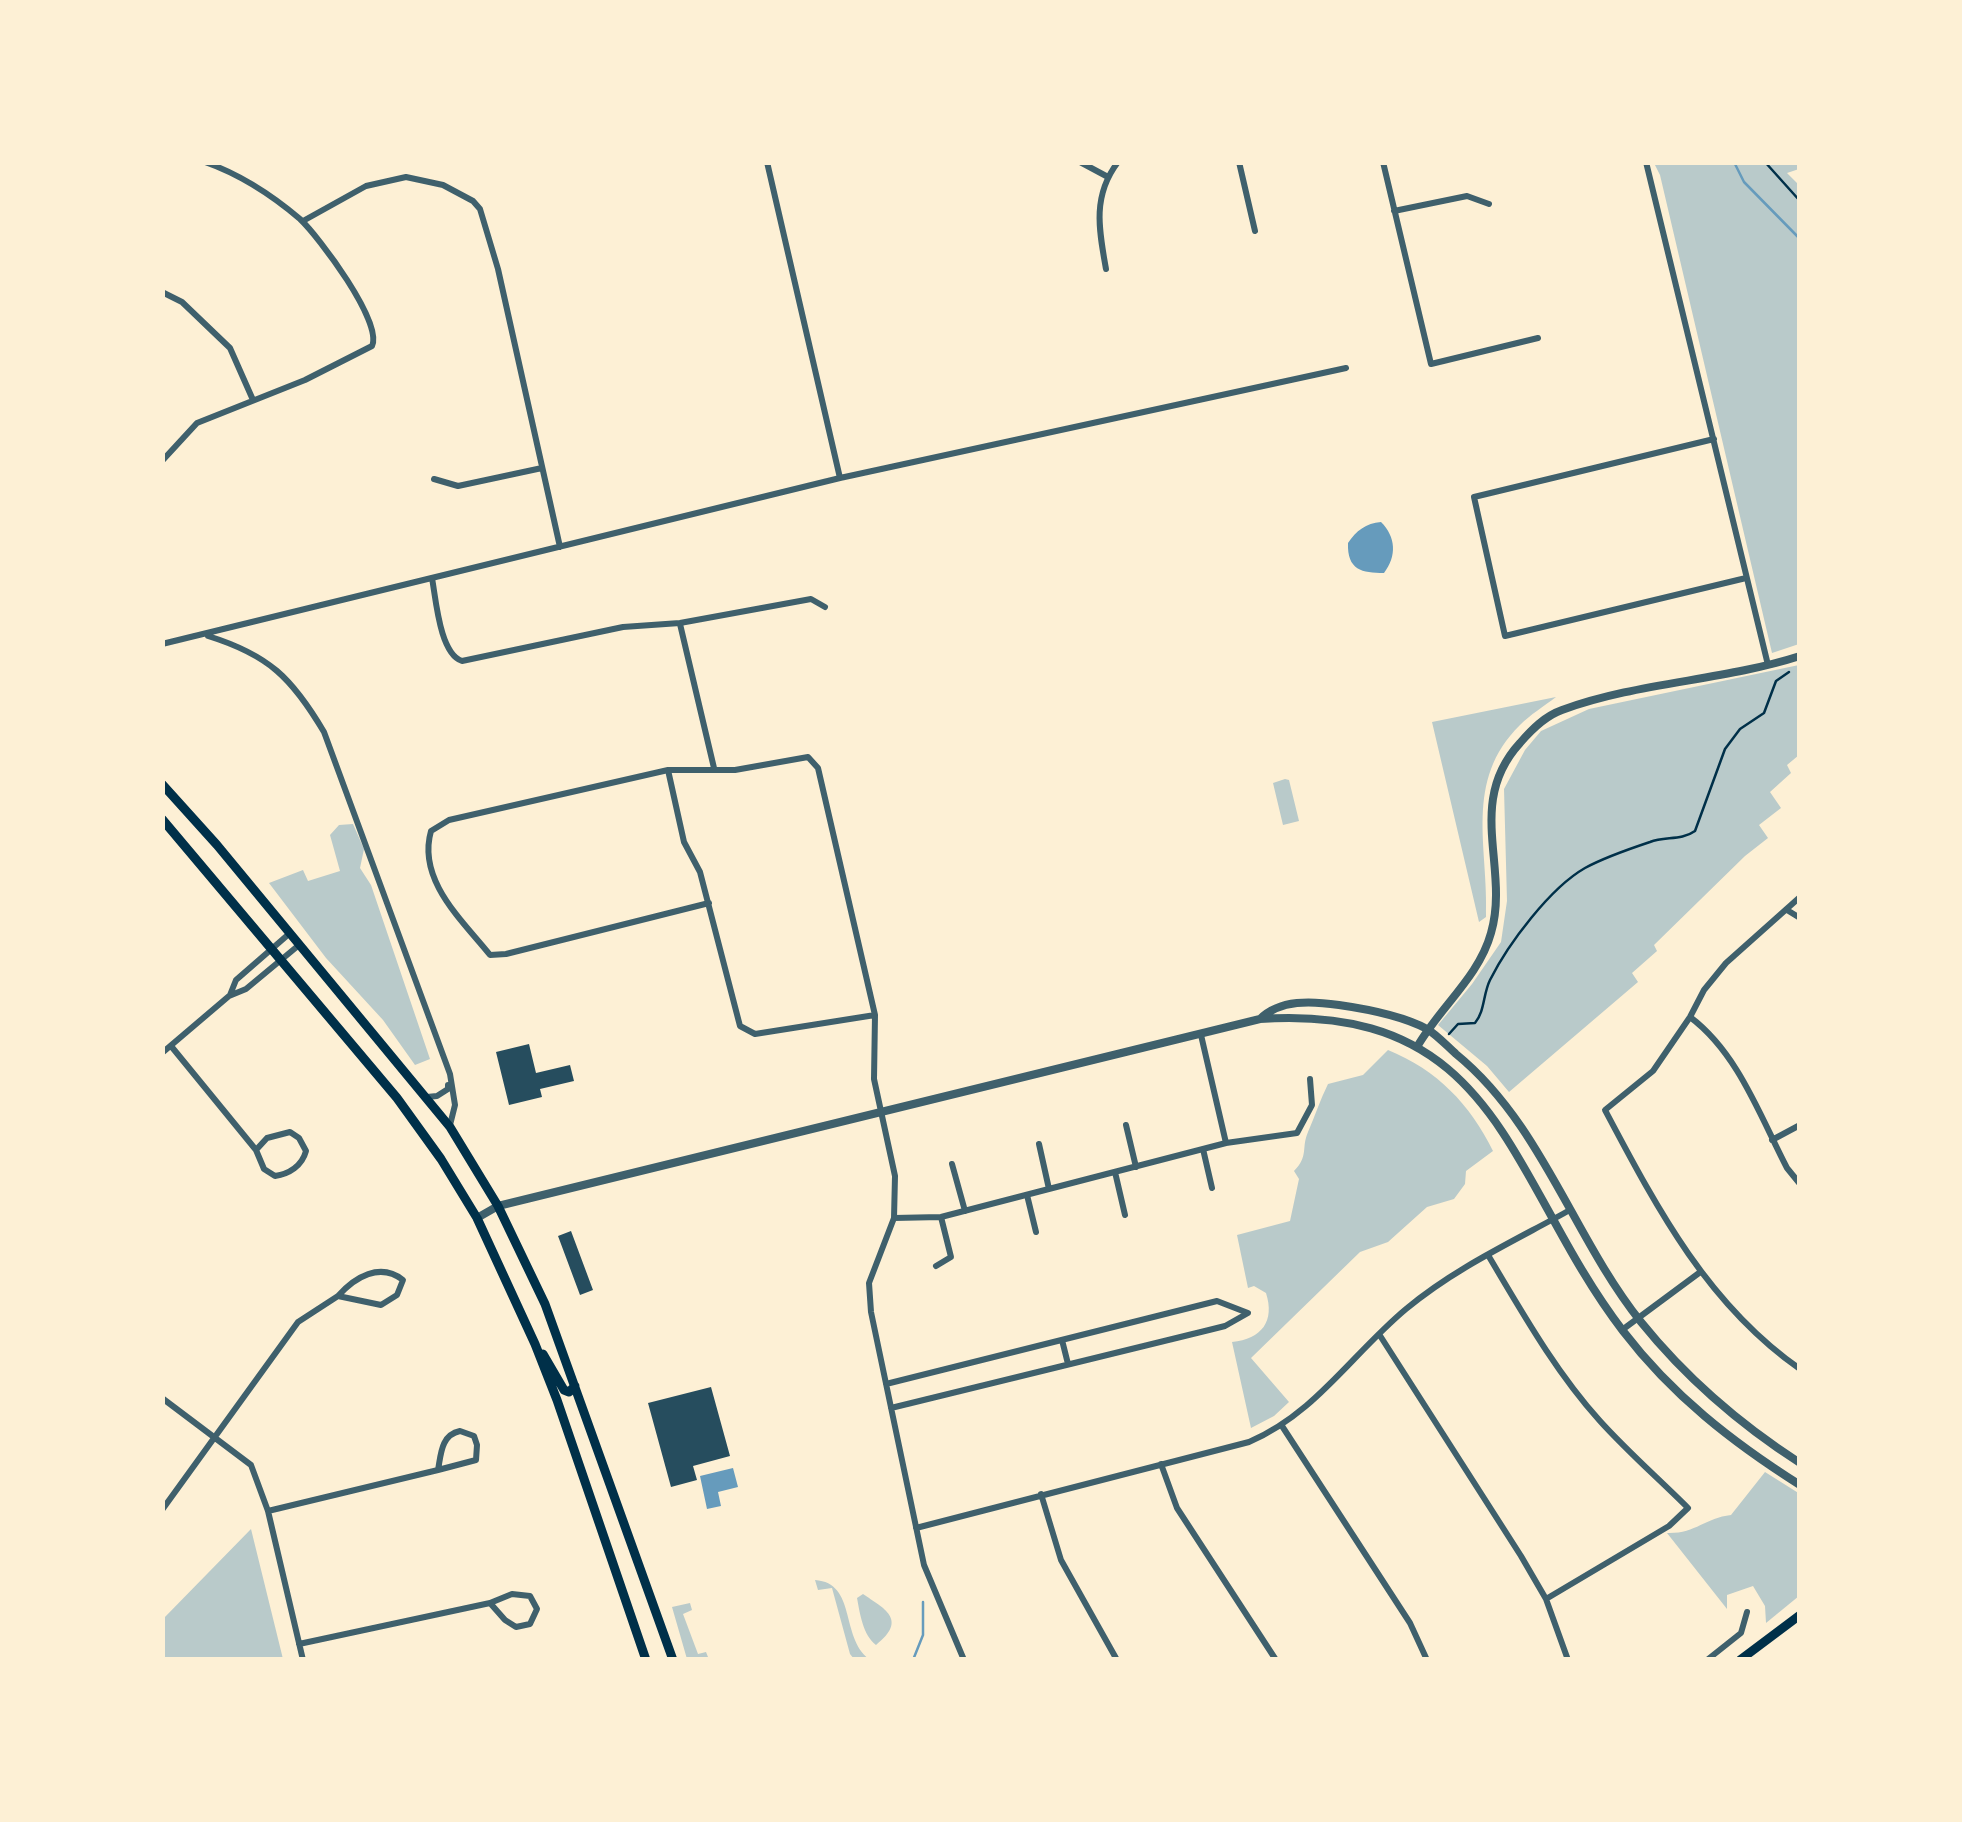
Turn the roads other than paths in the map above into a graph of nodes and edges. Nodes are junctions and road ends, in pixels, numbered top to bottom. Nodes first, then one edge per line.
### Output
1 (206, 162) edge
2 (767, 162) edge
3 (1080, 162) edge
4 (1118, 162) edge
5 (1239, 162) edge
6 (1382, 162) edge
7 (1646, 162) edge
8 (1108, 176) junction
9 (1489, 204) dead end
10 (1394, 211) junction
11 (302, 221) junction
12 (1255, 231) dead end
13 (1106, 269) dead end
14 (162, 292) edge
15 (1538, 338) dead end
16 (1346, 368) dead end
17 (253, 400) junction
18 (1714, 439) junction
19 (162, 462) edge
20 (542, 468) junction
21 (840, 478) junction
22 (434, 479) dead end
23 (560, 546) junction
24 (432, 578) junction
25 (1746, 578) junction
26 (825, 607) dead end
27 (680, 623) junction
28 (207, 636) junction
29 (162, 644) edge
30 (1800, 656) edge
31 (1768, 664) junction
32 (714, 768) junction
33 (668, 770) junction
34 (162, 784) edge
35 (162, 818) edge
36 (1800, 897) edge
37 (708, 904) junction
38 (1787, 910) junction
39 (1800, 918) edge
40 (290, 933) junction
41 (299, 945) junction
42 (272, 948) junction
43 (282, 959) junction
44 (230, 996) junction
45 (876, 1015) junction
46 (1690, 1017) junction
47 (1260, 1019) junction
48 (1427, 1030) junction
49 (1201, 1035) junction
50 (171, 1046) junction
51 (1417, 1048) junction
52 (162, 1053) edge
53 (450, 1074) junction
54 (1310, 1079) dead end
55 (424, 1098) junction
56 (879, 1112) junction
57 (1126, 1124) dead end
58 (1800, 1126) edge
59 (450, 1128) junction
60 (1772, 1140) junction
61 (1039, 1144) dead end
62 (1226, 1144) junction
63 (256, 1150) junction
64 (1202, 1150) junction
65 (952, 1164) dead end
66 (1136, 1166) junction
67 (1115, 1172) junction
68 (1800, 1184) edge
69 (1212, 1188) dead end
70 (1049, 1189) junction
71 (1027, 1195) junction
72 (498, 1206) junction
73 (1570, 1210) junction
74 (964, 1211) junction
75 (1125, 1215) dead end
76 (941, 1217) junction
77 (477, 1218) junction
78 (894, 1218) junction
79 (1554, 1218) junction
80 (1036, 1232) dead end
81 (1488, 1254) junction
82 (936, 1266) dead end
83 (1700, 1274) junction
84 (338, 1296) junction
85 (1638, 1318) junction
86 (1622, 1330) junction
87 (1379, 1334) junction
88 (1062, 1340) junction
89 (535, 1344) junction
90 (1068, 1364) junction
91 (1800, 1369) edge
92 (886, 1384) junction
93 (575, 1386) junction
94 (162, 1398) edge
95 (891, 1408) junction
96 (1282, 1426) junction
97 (215, 1437) junction
98 (1800, 1463) edge
99 (1161, 1464) junction
100 (438, 1470) junction
101 (1800, 1485) edge
102 (1041, 1494) junction
103 (162, 1510) edge
104 (268, 1512) junction
105 (916, 1528) junction
106 (634, 1547) junction
107 (611, 1556) junction
108 (1546, 1600) junction
109 (490, 1604) junction
110 (1747, 1612) dead end
111 (1800, 1616) edge
112 (300, 1644) junction
113 (303, 1660) edge
114 (646, 1660) edge
115 (673, 1660) edge
116 (964, 1660) edge
117 (1117, 1660) edge
118 (1276, 1660) edge
119 (1427, 1660) edge
120 (1568, 1660) edge
121 (1706, 1660) edge
122 (1740, 1660) edge

1 - 11 street
2 - 21 street
3 - 8 street
4 - 8 street
5 - 12 street
6 - 10 street
7 - 18 street
8 - 13 street
9 - 10 street
10 - 15 street
11 - 17 street
11 - 20 street
14 - 17 street
16 - 21 street
17 - 19 street
18 - 25 street
18 - 25 street
20 - 22 street
20 - 23 street
21 - 23 street
23 - 24 street
24 - 27 street
24 - 28 street
25 - 31 street
26 - 27 street
27 - 32 street
28 - 29 street
28 - 53 street
30 - 31 street
31 - 48 street
32 - 33 street
32 - 45 street
33 - 37 street
33 - 37 street
34 - 40 main road
35 - 42 main road
36 - 38 street
37 - 45 street
38 - 39 street
38 - 46 street
40 - 41 main road
40 - 42 street
41 - 43 street
41 - 55 main road
42 - 43 main road
42 - 44 street
43 - 44 street
43 - 77 main road
44 - 50 street
45 - 56 street
46 - 60 street
46 - 83 street
47 - 48 street
47 - 49 street
47 - 51 street
48 - 51 street
48 - 73 street
49 - 56 street
49 - 62 street
50 - 52 street
50 - 63 street
51 - 79 street
53 - 55 street
53 - 59 street
54 - 62 street
55 - 59 main road
56 - 72 street
56 - 78 street
57 - 66 street
58 - 60 street
59 - 72 main road
60 - 68 street
61 - 70 street
62 - 64 street
63 - 63 street
64 - 66 street
64 - 69 street
65 - 74 street
66 - 67 street
67 - 70 street
67 - 75 street
70 - 71 street
71 - 74 street
71 - 80 street
72 - 77 street
72 - 93 main road
73 - 79 street
73 - 85 street
74 - 76 street
76 - 78 street
76 - 82 street
77 - 89 main road
78 - 92 street
79 - 81 street
79 - 86 street
81 - 87 street
81 - 108 street
83 - 85 street
83 - 91 street
84 - 84 street
84 - 97 street
85 - 86 street
85 - 98 street
86 - 101 street
87 - 96 street
87 - 108 street
88 - 90 street
88 - 90 street
88 - 92 street
89 - 93 main road
89 - 107 main road
90 - 95 street
92 - 95 street
93 - 106 main road
94 - 97 street
95 - 105 street
96 - 99 street
96 - 119 street
97 - 103 street
97 - 104 street
99 - 102 street
99 - 118 street
100 - 100 street
100 - 104 street
102 - 105 street
102 - 117 street
104 - 112 street
105 - 116 street
106 - 107 main road
106 - 115 main road
107 - 114 main road
108 - 120 street
109 - 109 street
109 - 112 street
110 - 121 street
111 - 122 main road
112 - 113 street

